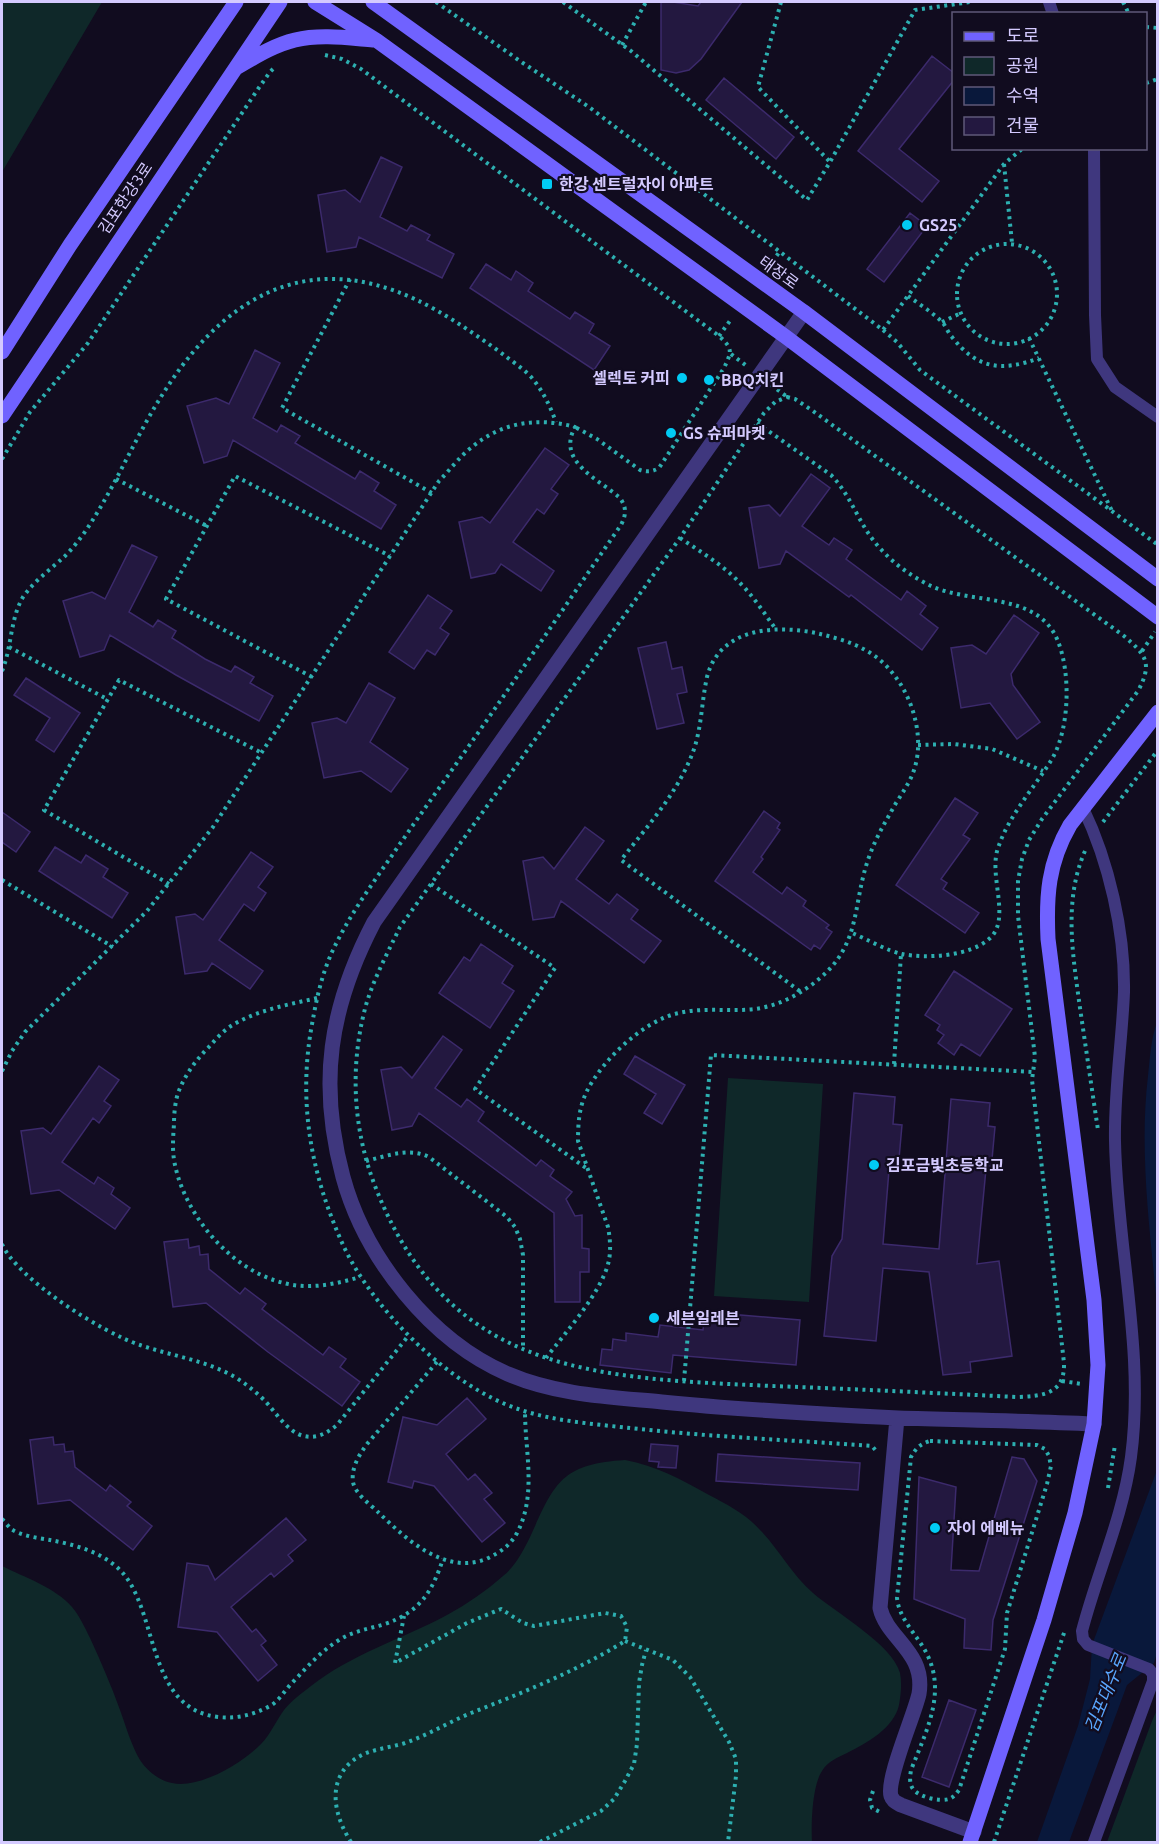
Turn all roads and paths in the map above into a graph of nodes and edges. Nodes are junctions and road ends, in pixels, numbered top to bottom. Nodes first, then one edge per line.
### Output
1 (236, 2) edge
2 (280, 2) edge
3 (315, 2) edge
4 (372, 2) edge
5 (436, 2) edge
6 (562, 2) edge
7 (646, 2) edge
8 (781, 2) edge
9 (970, 2) edge
10 (384, 6) edge
11 (376, 40) junction
12 (622, 45) junction
13 (323, 55) dead end
14 (282, 62) dead end
15 (234, 69) junction
16 (1021, 150) edge
17 (1094, 150) edge
18 (830, 162) junction
19 (1004, 164) junction
20 (1012, 243) junction
21 (350, 279) junction
22 (908, 296) junction
23 (804, 312) junction
24 (961, 313) junction
25 (942, 322) junction
26 (883, 330) junction
27 (786, 337) junction
28 (1029, 338) junction
29 (2, 352) edge
30 (1039, 358) junction
31 (2, 416) edge
32 (1158, 417) edge
33 (556, 422) junction
34 (757, 423) junction
35 (575, 427) junction
36 (2, 459) edge
37 (116, 480) junction
38 (432, 493) junction
39 (1113, 512) junction
40 (207, 526) junction
41 (681, 538) junction
42 (1158, 545) edge
43 (390, 556) junction
44 (1158, 579) edge
45 (1158, 617) edge
46 (775, 628) junction
47 (1158, 629) edge
48 (9, 646) junction
49 (1142, 651) junction
50 (2, 671) edge
51 (312, 677) junction
52 (107, 699) junction
53 (1158, 712) edge
54 (918, 745) junction
55 (262, 753) junction
56 (1043, 771) junction
57 (1083, 808) junction
58 (2, 880) edge
59 (169, 884) junction
60 (430, 884) junction
61 (852, 933) junction
62 (112, 946) junction
63 (901, 954) junction
64 (801, 992) junction
65 (317, 998) junction
66 (894, 1064) junction
67 (2, 1071) edge
68 (1033, 1072) junction
69 (366, 1161) junction
70 (587, 1169) junction
71 (2, 1244) edge
72 (360, 1277) junction
73 (409, 1335) junction
74 (523, 1350) junction
75 (546, 1358) junction
76 (437, 1362) junction
77 (684, 1381) junction
78 (525, 1412) junction
79 (897, 1418) junction
80 (1094, 1424) junction
81 (1115, 1443) dead end
82 (880, 1460) dead end
83 (1106, 1496) dead end
84 (2, 1519) edge
85 (443, 1559) junction
86 (404, 1616) junction
87 (1066, 1628) dead end
88 (625, 1641) junction
89 (1005, 1649) joint
90 (646, 1650) junction
91 (875, 1786) dead end
92 (889, 1815) dead end
93 (972, 1837) edge
94 (351, 1842) edge
95 (540, 1842) edge
96 (728, 1842) edge
97 (994, 1842) edge
98 (1094, 1842) edge

1 - 29 street, 김포한강3로
2 - 15 street, 김포한강3로
3 - 11 street
4 - 10 street, 태장로
5 - 26 path
6 - 12 path
7 - 12 path
8 - 18 path
9 - 18 path
10 - 23 street, 태장로
11 - 15 street
11 - 27 street
12 - 18 path
13 - 35 path
14 - 36 path
15 - 31 street, 김포한강3로
16 - 19 path
17 - 32 lane
19 - 20 path
19 - 22 path
20 - 24 path
20 - 28 path
21 - 33 path
21 - 37 path
21 - 38 path
22 - 25 path
22 - 26 path
23 - 27 street
23 - 44 street, 태장로
24 - 25 path
24 - 28 path
25 - 30 path
26 - 39 path
27 - 45 street
27 - 79 street
28 - 30 path
30 - 39 path
33 - 35 path
33 - 38 path
34 - 41 path
34 - 49 path
34 - 56 path
35 - 65 path
37 - 40 path
37 - 48 path
38 - 43 path
39 - 42 path
40 - 43 path
40 - 51 path
41 - 46 path
41 - 60 path
43 - 51 path
46 - 54 path
46 - 64 path
47 - 49 path
48 - 50 path
48 - 52 path
49 - 68 path
51 - 55 path
52 - 55 path
52 - 59 path
53 - 57 street
54 - 56 path
54 - 61 path
55 - 59 path
56 - 63 path
57 - 80 street
57 - 98 lane
58 - 62 path
59 - 62 path
60 - 69 path
60 - 70 path
61 - 63 path
61 - 64 path
62 - 67 path
63 - 66 path
64 - 70 path
65 - 72 path
65 - 72 path
66 - 68 path
66 - 77 path
68 - 77 path
69 - 74 path
69 - 74 path
70 - 75 path
71 - 73 path
72 - 73 path
73 - 76 path
74 - 75 path
75 - 77 path
76 - 78 path
76 - 85 path
78 - 82 path
78 - 85 path
79 - 80 street
79 - 93 street
80 - 93 street
81 - 83 path
84 - 86 path
85 - 86 path
86 - 88 path
87 - 97 path
88 - 90 path
88 - 94 path
89 - 89 path
90 - 95 path
90 - 96 path
91 - 92 path

